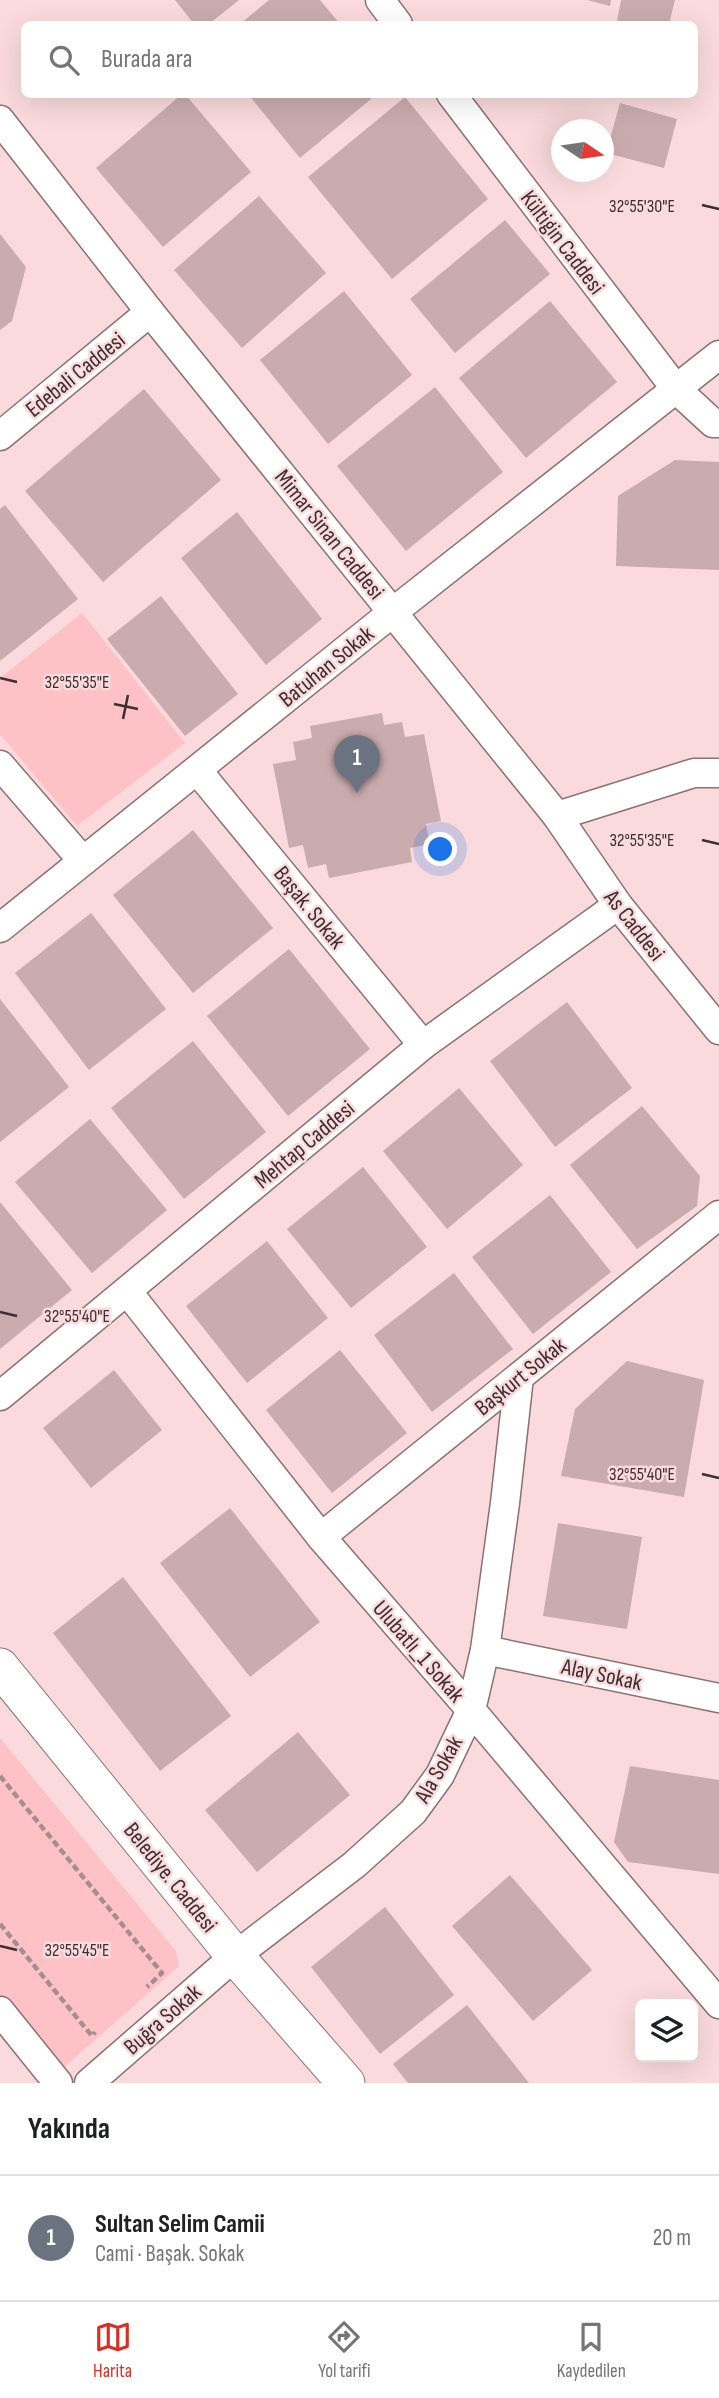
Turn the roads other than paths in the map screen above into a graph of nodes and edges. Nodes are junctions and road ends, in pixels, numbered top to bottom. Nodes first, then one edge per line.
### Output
1 (380, 0) edge
2 (396, 21) edge
3 (454, 98) edge
4 (0, 120) edge
5 (150, 312) junction
6 (719, 355) edge
7 (676, 389) junction
8 (719, 423) edge
9 (0, 436) edge
10 (393, 612) junction
11 (0, 765) edge
12 (197, 770) junction
13 (719, 773) edge
14 (557, 816) junction
15 (83, 861) junction
16 (618, 905) junction
17 (0, 928) edge
18 (719, 1030) edge
19 (422, 1045) junction
20 (719, 1215) edge
21 (127, 1291) junction
22 (519, 1377) junction
23 (0, 1396) edge
24 (321, 1537) junction
25 (485, 1650) junction
26 (0, 1667) edge
27 (719, 1698) edge
28 (471, 1710) junction
29 (235, 1956) junction
30 (719, 2004) edge
31 (0, 2011) edge
32 (58, 2083) edge
33 (89, 2083) edge
34 (346, 2083) edge

1 - 2 street
3 - 7 street, Kültigin Caddesi
4 - 5 street, Mimar Sinan Caddesi
5 - 9 street, Edebali Caddesi
5 - 10 street, Mimar Sinan Caddesi
6 - 7 street, Batuhan Sokak
7 - 8 street, Kültigin Caddesi
7 - 10 street, Batuhan Sokak
10 - 12 street, Batuhan Sokak
10 - 14 street, Mimar Sinan Caddesi
11 - 15 street
12 - 15 street, Batuhan Sokak
12 - 19 street, Başak. Sokak
13 - 14 street
14 - 16 street, As Caddesi
15 - 17 street, Batuhan Sokak
16 - 18 street, As Caddesi
16 - 19 street, Mehtap Caddesi
19 - 21 street, Mehtap Caddesi
20 - 22 street, Başkurt Sokak
21 - 23 street, Mehtap Caddesi
21 - 24 street, Ulubatlı_1 Sokak
22 - 24 street, Başkurt Sokak
22 - 25 street, Ala Sokak
24 - 28 street, Ulubatlı_1 Sokak
25 - 27 street, Alay Sokak
25 - 28 street, Ala Sokak
26 - 29 street, Belediye. Caddesi
28 - 29 street, Ala Sokak
28 - 30 street, Ulubatlı_1 Sokak
29 - 33 street, Buğra Sokak
29 - 34 street, Belediye. Caddesi
31 - 32 street

